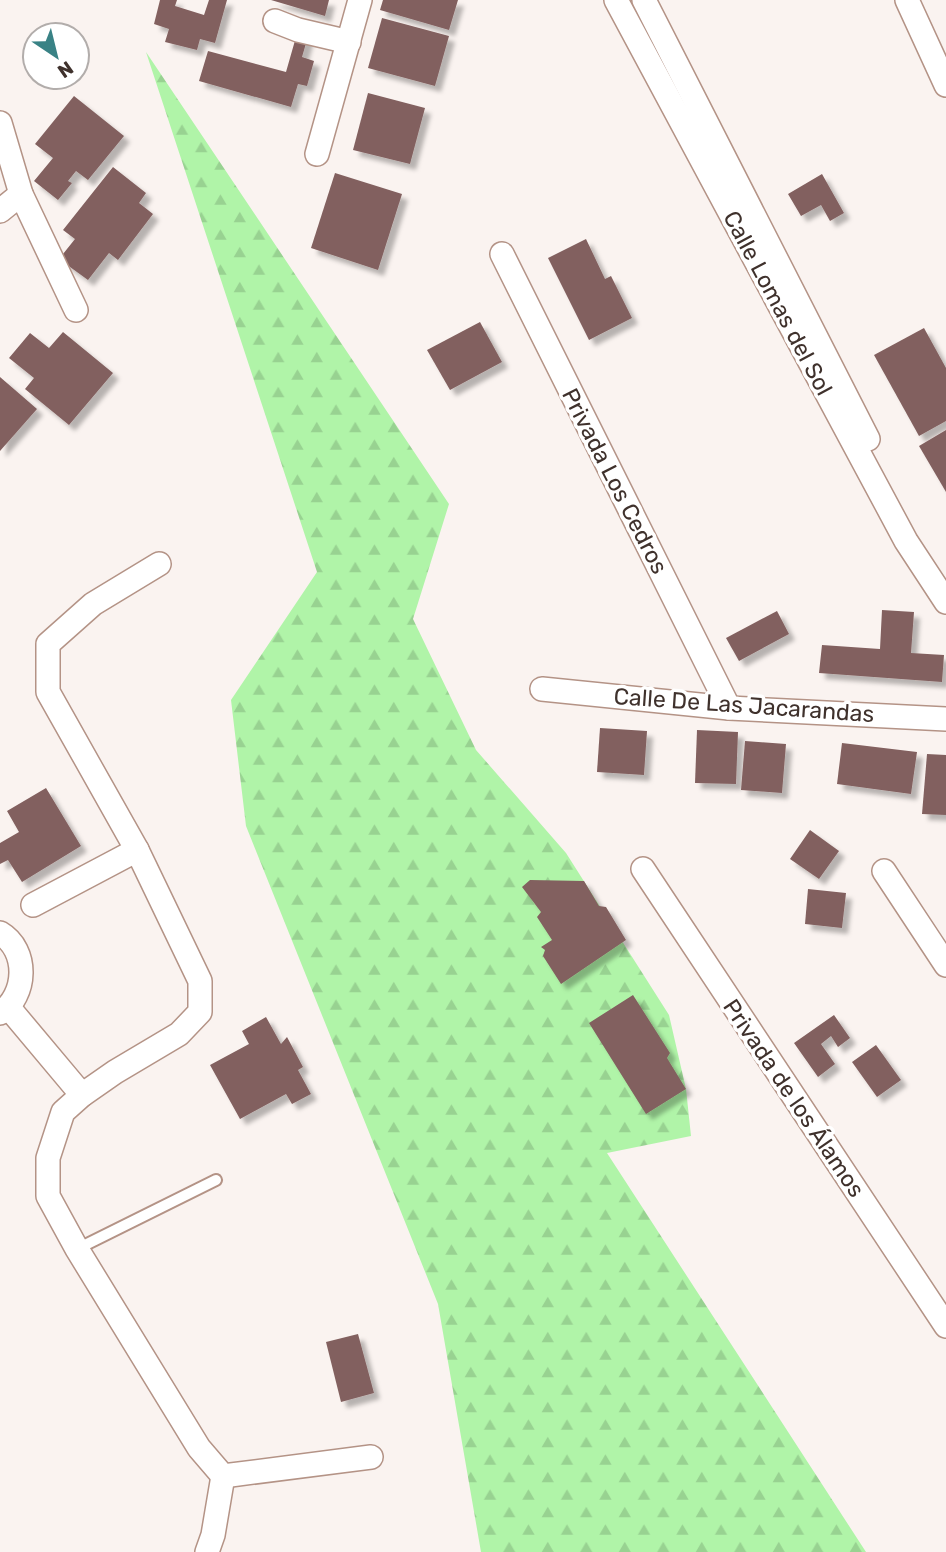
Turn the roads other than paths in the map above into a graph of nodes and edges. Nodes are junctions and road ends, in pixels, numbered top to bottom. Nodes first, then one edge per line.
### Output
1 (360, 0) edge
2 (616, 0) edge
3 (644, 0) edge
4 (906, 0) edge
5 (275, 21) dead end
6 (349, 42) junction
7 (946, 85) edge
8 (0, 123) edge
9 (317, 154) dead end
10 (21, 194) junction
11 (0, 211) edge
12 (502, 254) dead end
13 (76, 310) dead end
14 (159, 564) dead end
15 (946, 575) edge
16 (946, 602) edge
17 (541, 689) dead end
18 (729, 708) junction
19 (946, 719) edge
20 (137, 850) junction
21 (643, 869) dead end
22 (884, 871) dead end
23 (33, 905) dead end
24 (0, 933) edge
25 (946, 965) edge
26 (4, 1010) edge
27 (82, 1095) junction
28 (216, 1180) dead end
29 (77, 1249) junction
30 (946, 1326) edge
31 (371, 1457) dead end
32 (223, 1476) junction
33 (207, 1552) edge

1 - 6 street
2 - 16 street, Calle Lomas del Sol
3 - 15 street, Calle Lomas del Sol
4 - 7 street
5 - 6 street
6 - 9 street
8 - 10 street
10 - 11 street
10 - 13 street
12 - 18 street, Privada Los Cedros
14 - 20 street
17 - 18 street, Calle De Las Jacarandas
18 - 19 street, Calle De Las Jacarandas
20 - 23 street
20 - 27 street
21 - 30 street, Privada de los Álamos
22 - 25 street
24 - 26 street
26 - 27 street
27 - 29 street
28 - 29 lane
29 - 32 street
31 - 32 street
32 - 33 street

